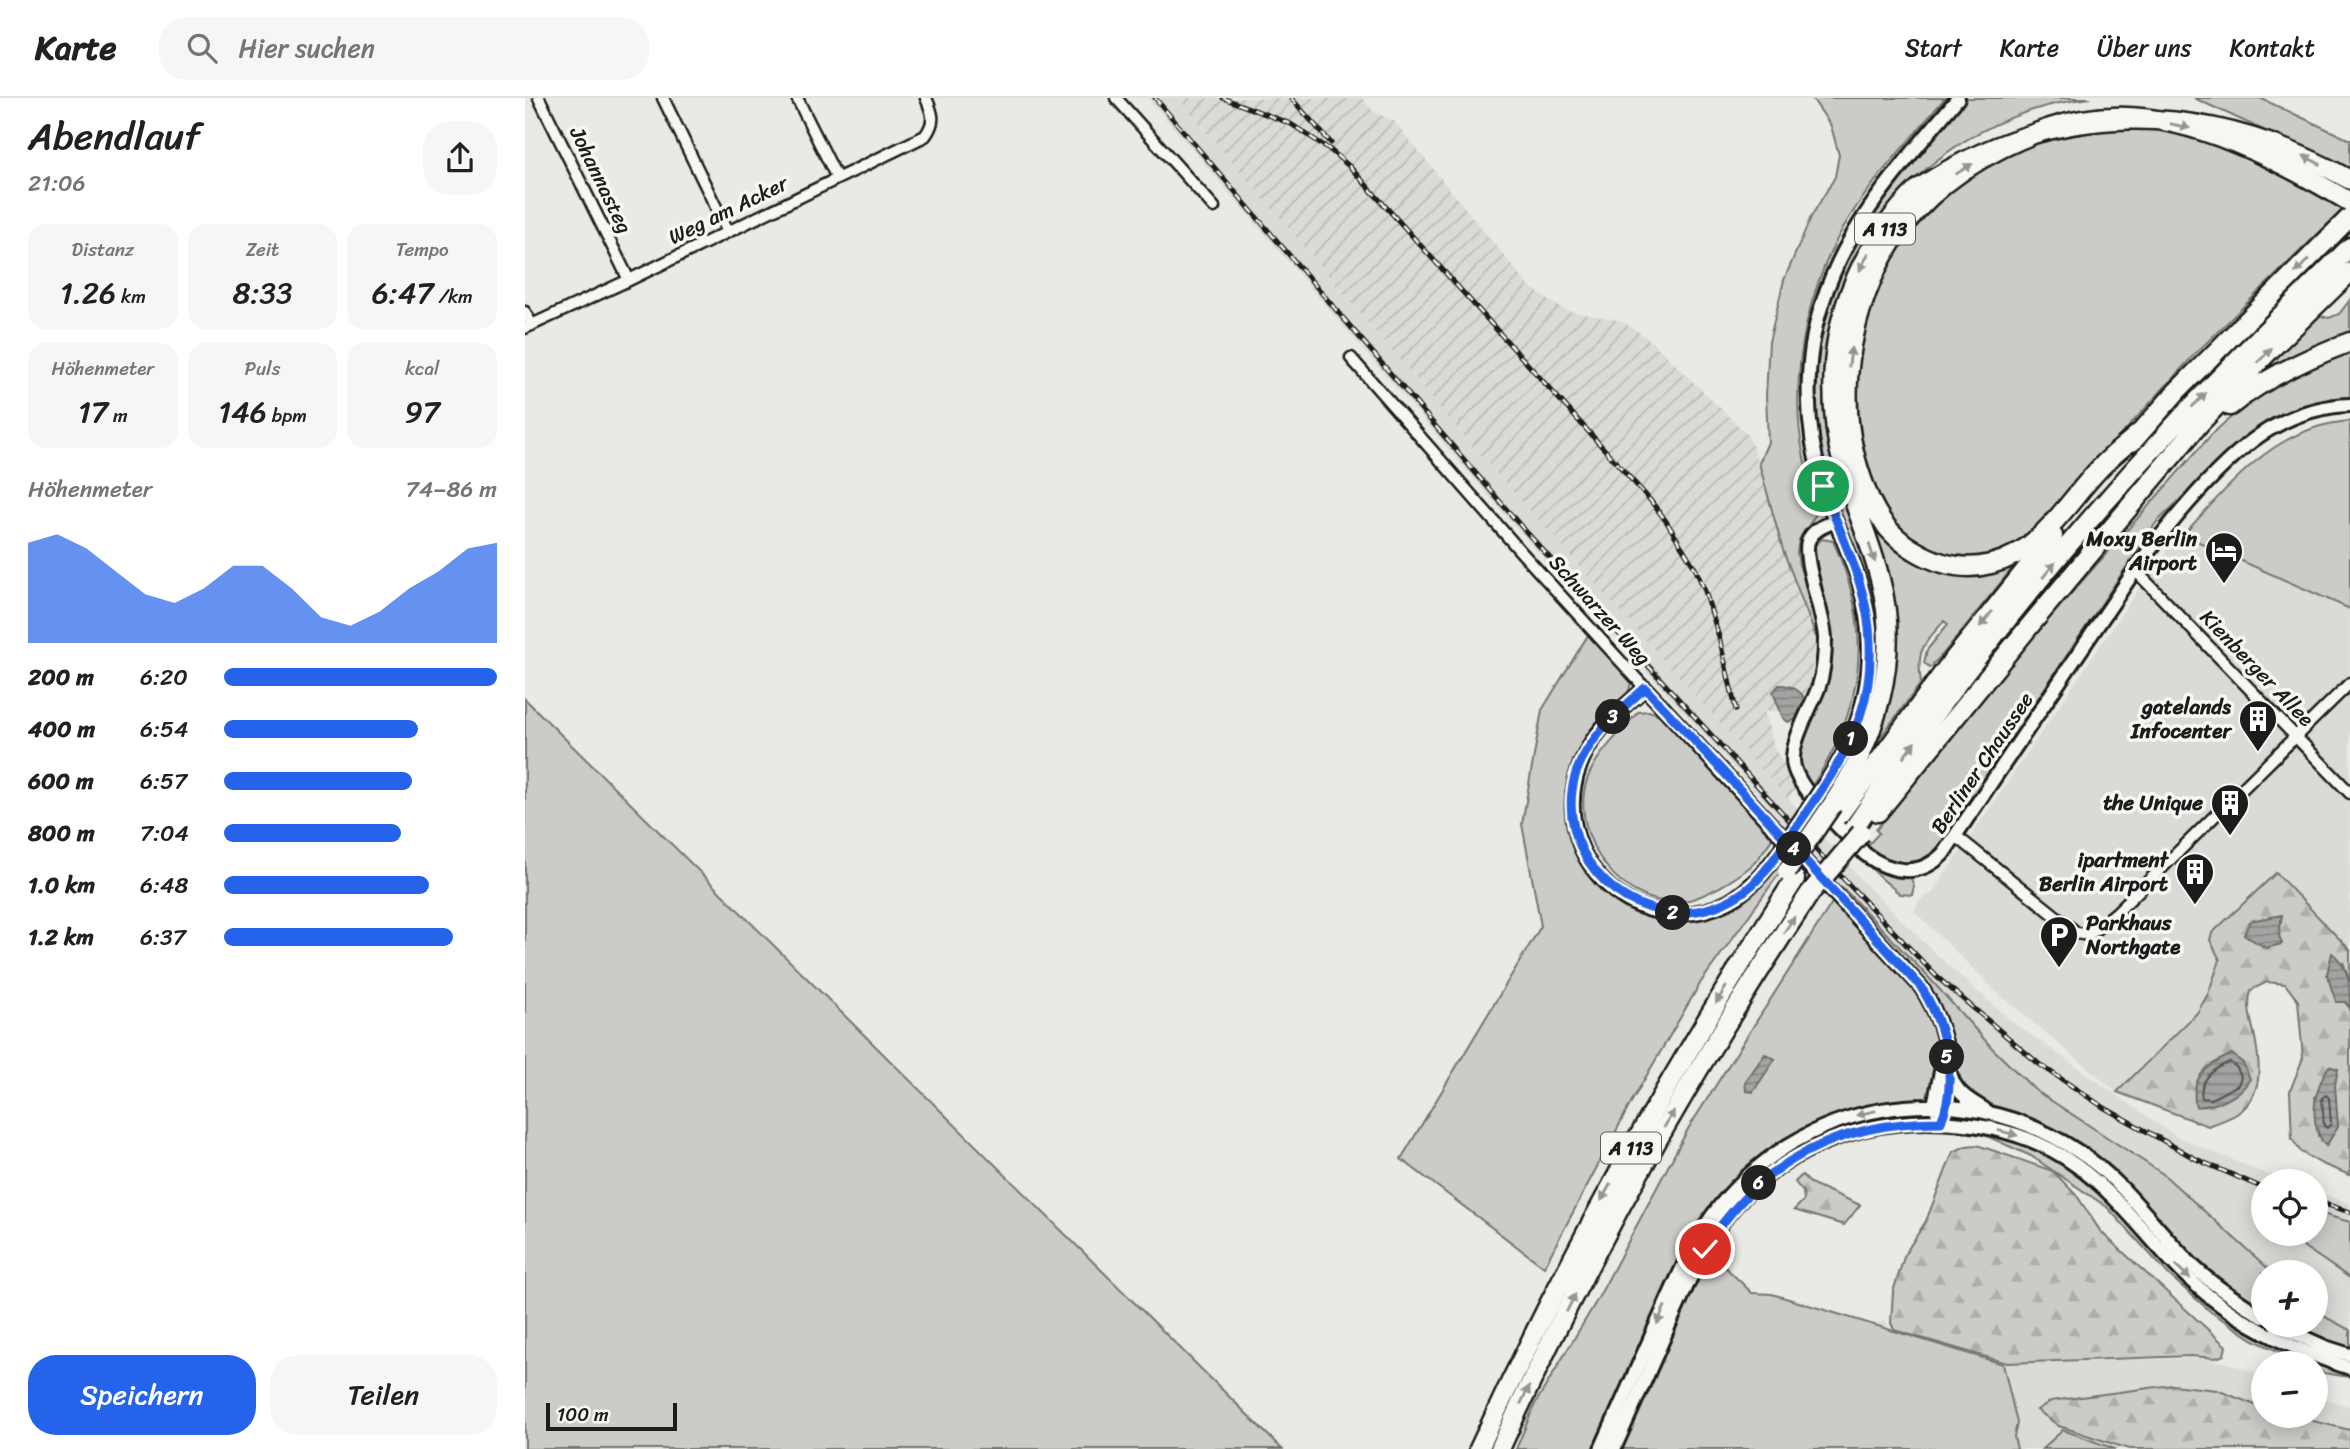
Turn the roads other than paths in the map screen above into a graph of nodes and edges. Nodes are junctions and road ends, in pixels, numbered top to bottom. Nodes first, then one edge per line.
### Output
1 (539, 98) edge
2 (663, 98) edge
3 (797, 98) edge
4 (926, 98) edge
5 (1116, 98) edge
6 (1958, 98) edge
7 (2230, 115) dead end
8 (2280, 144) junction
9 (837, 178) junction
10 (2347, 178) edge
11 (2350, 202) edge
12 (1214, 207) dead end
13 (2350, 218) edge
14 (728, 232) junction
15 (2350, 247) edge
16 (2350, 272) edge
17 (629, 280) junction
18 (525, 312) edge
19 (528, 326) edge
20 (2350, 342) edge
21 (1351, 358) dead end
22 (2350, 405) edge
23 (2139, 433) junction
24 (2123, 516) junction
25 (1835, 521) junction
26 (2135, 570) junction
27 (2350, 683) edge
28 (1645, 688) junction
29 (2296, 736) junction
30 (2350, 793) edge
31 (1831, 803) junction
32 (1858, 831) junction
33 (1956, 836) junction
34 (1785, 870) junction
35 (1945, 1051) junction
36 (1949, 1069) junction
37 (1940, 1105) junction
38 (1986, 1111) junction
39 (1941, 1122) junction
40 (2251, 1309) edge
41 (2303, 1337) edge
42 (2350, 1355) edge
43 (2350, 1368) edge
44 (1479, 1449) edge
45 (1500, 1449) edge
46 (1601, 1449) edge
47 (1614, 1449) edge

1 - 17 street, Johannasteg
2 - 14 street
3 - 9 street
4 - 9 street, Weg am Acker
5 - 12 street
6 - 25 street
7 - 8 highway
10 -> 8 highway
8 -> 31 highway, A 113
9 - 14 street, Weg am Acker
23 -> 11 highway
13 -> 23 highway, A 113
14 - 17 street, Weg am Acker
32 -> 15 highway
24 -> 16 highway
17 - 19 street, Weg am Acker
18 - 19 street
20 - 24 highway
21 - 28 street, Schwarzer Weg
22 - 26 street, Berliner Chaussee
23 -> 31 highway, A 113
24 - 32 highway
25 - 31 street
25 - 33 street, Berliner Chaussee
26 - 29 street, Kienberger Allee
26 - 33 street, Berliner Chaussee
27 - 29 street
28 - 34 street
28 - 35 street, Schwarzer Weg
29 - 30 street, Kienberger Allee
29 - 33 street
31 - 34 highway, A 113
31 - 34 street, bridge
45 -> 32 highway, A 113, bridge
34 -> 44 highway, A 113
35 - 36 street, Schwarzer Weg
35 - 37 street, Schwarzer Weg
36 - 37 street, Schwarzer Weg
36 - 38 street
37 - 38 street
37 - 39 street, Schwarzer Weg
37 -> 46 street
38 - 40 street
39 -> 43 street
39 - 47 street
41 - 42 street

